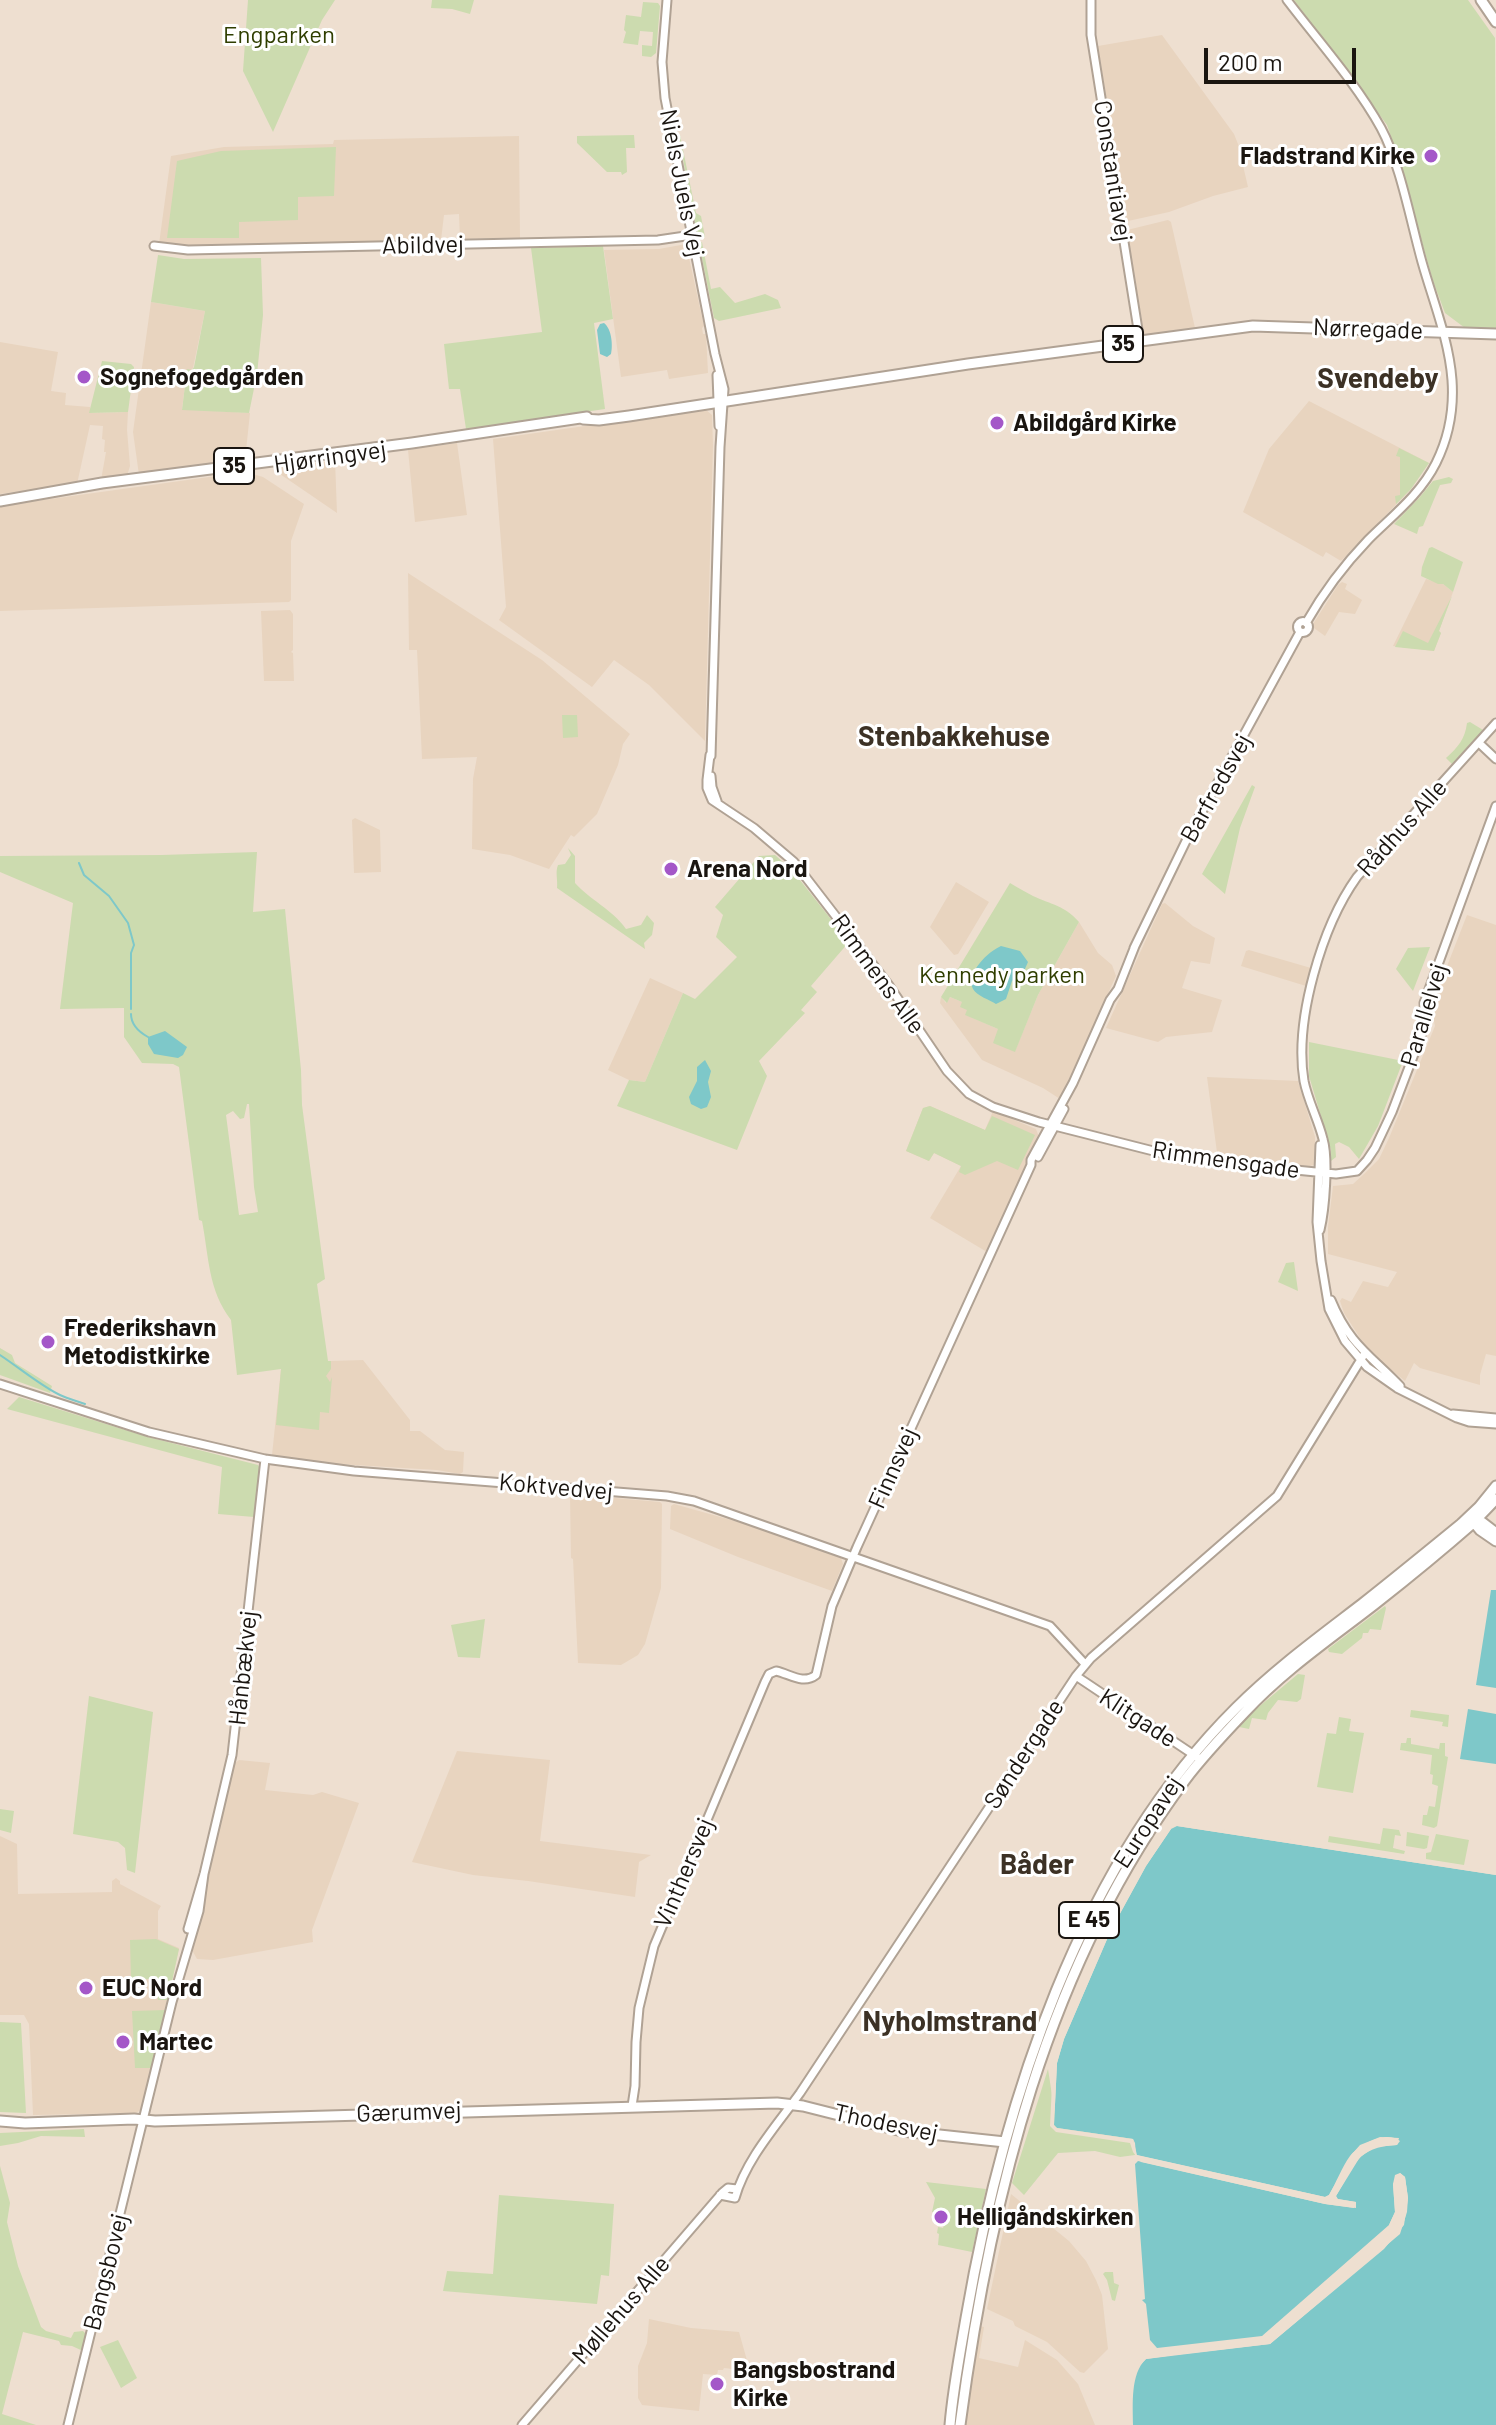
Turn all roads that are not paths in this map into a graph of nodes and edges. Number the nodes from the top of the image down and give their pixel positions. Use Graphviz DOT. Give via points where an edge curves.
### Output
graph roads {
  1 [pos="667,0"];
  2 [pos="1091,0"];
  3 [pos="1287,0"];
  4 [pos="1481,0"];
  5 [pos="1496,22"];
  6 [pos="692,235"];
  7 [pos="154,246"];
  8 [pos="1240,328"];
  9 [pos="1442,332"];
  10 [pos="1496,334"];
  11 [pos="1140,342"];
  12 [pos="721,400"];
  13 [pos="0,501"];
  14 [pos="1496,723"];
  15 [pos="1479,743"];
  16 [pos="1496,759"];
  17 [pos="710,787"];
  18 [pos="1496,806"];
  19 [pos="1053,1126"];
  20 [pos="1357,1171"];
  21 [pos="1323,1173"];
  22 [pos="988,1259"];
  23 [pos="1362,1356"];
  24 [pos="0,1384"];
  25 [pos="1453,1414"];
  26 [pos="1496,1418"];
  27 [pos="1496,1424"];
  28 [pos="265,1459"];
  29 [pos="1496,1486"];
  30 [pos="1496,1499"];
  31 [pos="1474,1519"];
  32 [pos="1496,1533"];
  33 [pos="1496,1541"];
  34 [pos="853,1557"];
  35 [pos="1085,1664"];
  36 [pos="772,1672"];
  37 [pos="1076,1676"];
  38 [pos="1197,1757"];
  39 [pos="793,2104"];
  40 [pos="637,2106"];
  41 [pos="144,2120"];
  42 [pos="0,2124"];
  43 [pos="1007,2149"];
  44 [pos="737,2189"];
  45 [pos="720,2195"];
  46 [pos="68,2425"];
  47 [pos="522,2425"];
  48 [pos="950,2425"];
  49 [pos="960,2425"];
  1 -- 6 [label="street, Niels Juels Vej" via="662,75"];
  2 -- 11 [label="street, Constantiavej" via="1091,35"];
  3 -- 9 [label="street" via="1382,130"];
  4 -- 5 [label="main road"];
  6 -- 7 [label="street, Abildvej" via="300,248"];
  6 -- 12 [label="street, Niels Juels Vej" via="724,389"];
  8 -- 9 [label="main road, Nørregade / 35"];
  8 -- 11 [label="main road, Hjørringvej / 35"];
  9 -- 10 [label="main road, Nørregade / 35"];
  9 -- 19 [label="street, Barfredsvej" via="1452,404 1436,464 1344,568 1306,623 1298,625 1300,632 1187,839"];
  11 -- 12 [label="main road, Hjørringvej / 35"];
  12 -- 13 [label="main road, Hjørringvej / 35" via="486,437 102,483"];
  12 -- 17 [label="street, Niels Juels Vej"];
  14 -- 15 [label="street, Rådhus Alle"];
  15 -- 16 [label="street"];
  15 -- 21 [label="street, Rådhus Alle" via="1357,877 1315,970 1302,1048"];
  17 -- 19 [label="street, Rimmens Alle" via="717,801 802,871 962,1089 993,1107"];
  18 -- 20 [label="street, Parallelvej" via="1424,1003 1425,1025 1392,1112"];
  19 -- 21 [label="street, Rimmensgade" via="1185,1159"];
  19 -- 22 [label="street, Barfredsvej"];
  20 -- 21 [label="street, Rimmensgade"];
  21 -- 23 [label="street, Rådhus Alle" via="1317,1222 1329,1309 1345,1341"];
  22 -- 34 [label="street, Finnsvej"];
  23 -- 25 [label="street, Rådhus Alle" via="1367,1367 1397,1388"];
  23 -- 35 [label="street, Søndergade" via="1277,1496"];
  24 -- 28 [label="street, Koktvedvej" via="149,1432"];
  25 -- 26 [label="street, Rådhus Alle"];
  25 -- 27 [label="street, Rådhus Alle" via="1469,1422"];
  28 -- 34 [label="street, Koktvedvej" via="680,1498"];
  28 -- 41 [label="street, Hånbækvej" via="224,1796"];
  29 -- 31 [label="main road"];
  30 -- 31 [label="main road"];
  31 -- 32 [label="main road"];
  31 -- 33 [label="main road"];
  31 -- 38 [label="main road, Europavej / E 45" via="1293,1656 1237,1706"];
  34 -- 35 [label="street, Koktvedvej" via="1050,1626"];
  34 -- 36 [label="street, Finnsvej" via="832,1606 816,1675 803,1680"];
  35 -- 37 [label="street, Søndergade"];
  36 -- 40 [label="street, Vinthersvej" via="654,1946 637,2024"];
  37 -- 38 [label="street, Klitgade"];
  37 -- 39 [label="street, Søndergade"];
  38 -- 43 [label="main road, Europavej / E 45" via="1147,1819 1083,1933 1040,2034"];
  39 -- 40 [label="main road, Gærumvej"];
  39 -- 43 [label="main road, Thodesvej"];
  39 -- 44 [label="street, Søndergade"];
  40 -- 41 [label="main road, Gærumvej"];
  41 -- 42 [label="main road, Gærumvej"];
  41 -- 46 [label="street, Bangsbovej"];
  43 -- 48 [label="main road, Europavej / E 45" via="972,2284"];
  43 -- 49 [label="main road, Europavej / E 45"];
  44 -- 45 [label="street, Møllehus Alle"];
  44 -- 45 [label="street, Søndergade" via="735,2198"];
  45 -- 47 [label="street, Møllehus Alle"];
}
